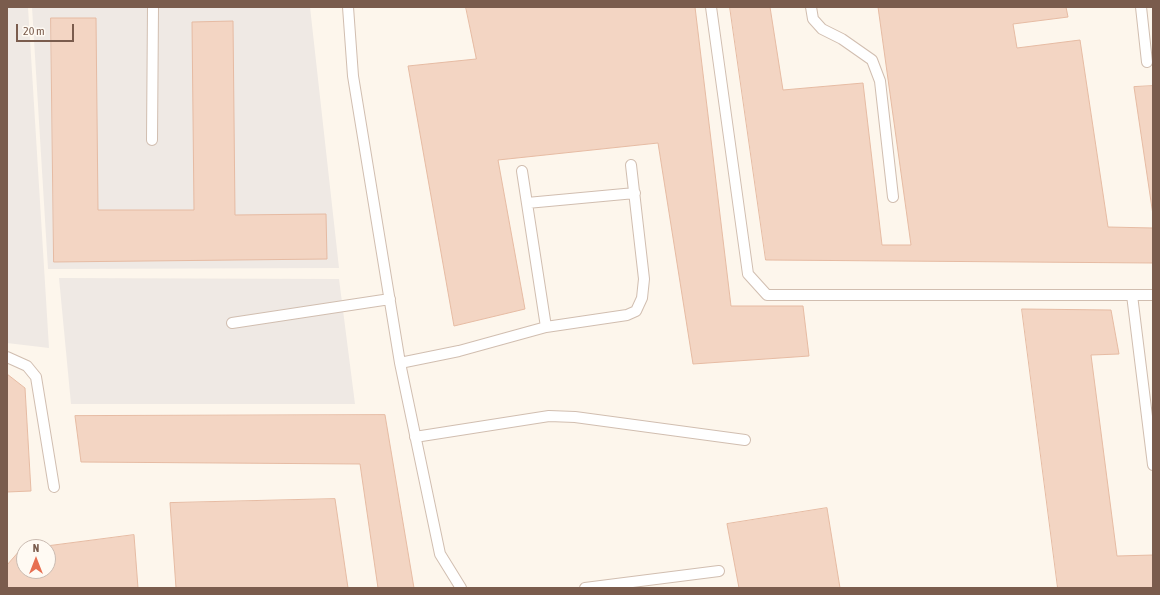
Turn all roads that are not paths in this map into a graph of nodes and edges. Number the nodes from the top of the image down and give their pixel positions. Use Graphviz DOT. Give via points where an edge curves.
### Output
graph roads {
  1 [pos="153,7"];
  2 [pos="348,7"];
  3 [pos="711,7"];
  4 [pos="811,7"];
  5 [pos="1141,7"];
  6 [pos="1147,62"];
  7 [pos="152,140"];
  8 [pos="631,165"];
  9 [pos="522,171"];
  10 [pos="635,193"];
  11 [pos="893,197"];
  12 [pos="527,203"];
  13 [pos="1132,295"];
  14 [pos="1153,295"];
  15 [pos="390,299"];
  16 [pos="232,323"];
  17 [pos="546,327"];
  18 [pos="7,357"];
  19 [pos="400,363"];
  20 [pos="415,437"];
  21 [pos="745,440"];
  22 [pos="1153,465"];
  23 [pos="54,487"];
  24 [pos="719,571"];
  25 [pos="461,588"];
  26 [pos="586,588"];
  1 -- 7 [label="lane"];
  2 -- 15 [label="lane" via="353,76"];
  3 -- 13 [label="lane" via="748,274 767,295"];
  4 -- 11 [label="lane" via="813,19 822,29 842,39 872,60 880,81"];
  5 -- 6 [label="lane"];
  8 -- 10 [label="lane"];
  9 -- 12 [label="lane"];
  10 -- 12 [label="lane"];
  10 -- 17 [label="lane" via="644,279 642,298 636,311 627,316"];
  12 -- 17 [label="lane"];
  13 -- 14 [label="lane"];
  13 -- 22 [label="lane"];
  15 -- 16 [label="lane"];
  15 -- 19 [label="lane"];
  17 -- 19 [label="lane" via="459,351"];
  18 -- 23 [label="lane" via="27,366 36,376"];
  19 -- 20 [label="lane"];
  20 -- 21 [label="lane" via="549,416 575,417"];
  20 -- 25 [label="lane" via="440,554"];
  24 -- 26 [label="lane"];
}
